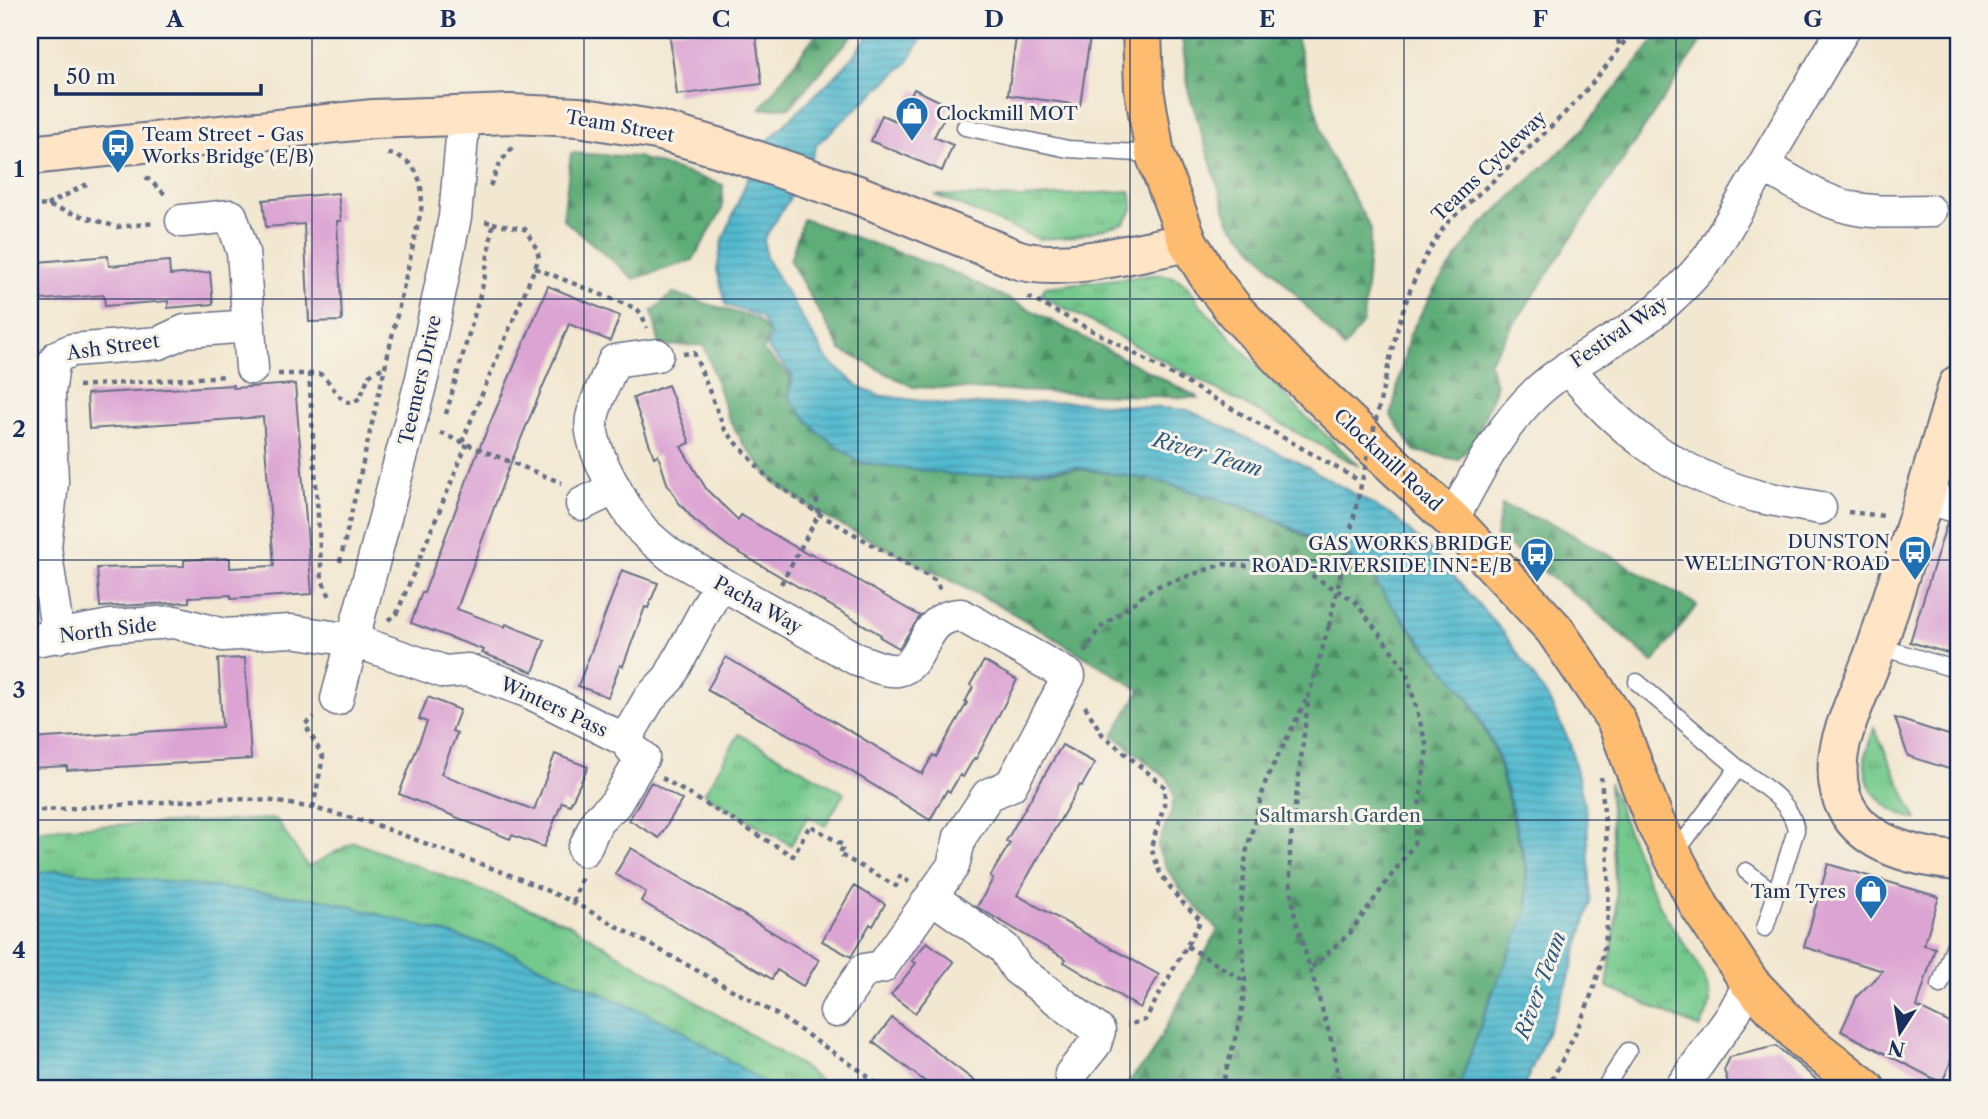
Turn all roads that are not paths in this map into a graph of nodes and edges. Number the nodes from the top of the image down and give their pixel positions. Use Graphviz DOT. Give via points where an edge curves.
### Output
graph roads {
  1 [pos="1142,30"];
  2 [pos="1843,30"];
  3 [pos="464,115"];
  4 [pos="965,127"];
  5 [pos="1155,154"];
  6 [pos="30,155"];
  7 [pos="1764,166"];
  8 [pos="1930,211"];
  9 [pos="182,221"];
  10 [pos="1188,242"];
  11 [pos="249,326"];
  12 [pos="657,355"];
  13 [pos="1568,367"];
  14 [pos="44,371"];
  15 [pos="252,372"];
  16 [pos="1958,384"];
  17 [pos="615,488"];
  18 [pos="582,504"];
  19 [pos="1820,508"];
  20 [pos="1934,508"];
  21 [pos="1452,520"];
  22 [pos="720,583"];
  23 [pos="44,639"];
  24 [pos="352,639"];
  25 [pos="1877,646"];
  26 [pos="1958,670"];
  27 [pos="1637,682"];
  28 [pos="337,699"];
  29 [pos="632,752"];
  30 [pos="1738,768"];
  31 [pos="584,850"];
  32 [pos="1673,857"];
  33 [pos="1958,861"];
  34 [pos="1745,871"];
  35 [pos="1776,894"];
  36 [pos="933,898"];
  37 [pos="1765,928"];
  38 [pos="1958,936"];
  39 [pos="1750,983"];
  40 [pos="1940,985"];
  41 [pos="836,1011"];
  42 [pos="1628,1051"];
  43 [pos="1070,1074"];
  44 [pos="1604,1089"];
  45 [pos="1680,1089"];
  46 [pos="1866,1089"];
  1 -- 5 [label="main road, Clockmill Road" via="1144,89"];
  2 -- 7 [label="street, Festival Way"];
  3 -- 6 [label="street, Team Street" via="373,119"];
  3 -- 10 [label="street, Team Street" via="533,114 615,122 720,148 858,195 1036,265"];
  3 -- 24 [label="street, Teemers Drive" via="455,216 428,352"];
  4 -- 5 [label="lane" via="1068,149"];
  5 -- 10 [label="main road, Clockmill Road"];
  7 -- 8 [label="street" via="1848,208"];
  7 -- 13 [label="street, Festival Way" via="1710,256 1688,283 1641,322"];
  9 -- 11 [label="street" via="232,216 243,251"];
  10 -- 21 [label="main road, Clockmill Road" via="1235,311"];
  11 -- 14 [label="street, Ash Street" via="185,331 159,343 72,350 58,356"];
  11 -- 15 [label="street"];
  12 -- 17 [label="street, Pacha Way" via="614,361 592,418 592,434"];
  13 -- 19 [label="street" via="1617,422 1678,465 1756,496"];
  13 -- 21 [label="street, Festival Way" via="1537,392 1508,425"];
  14 -- 23 [label="street" via="52,483 45,547"];
  16 -- 20 [label="street"];
  17 -- 18 [label="street"];
  17 -- 22 [label="street, Pacha Way" via="656,544"];
  20 -- 25 [label="street"];
  21 -- 32 [label="main road, Clockmill Road" via="1554,629 1616,720"];
  22 -- 29 [label="street" via="669,678 649,699"];
  22 -- 36 [label="street, Pacha Way" via="860,661 883,668 898,670 909,664 935,624 948,615 961,615 1069,676 1011,785 988,795 960,837 953,866"];
  23 -- 24 [label="street, North Side" via="110,626 175,622 223,635 291,631"];
  24 -- 28 [label="street, Teemers Drive"];
  24 -- 29 [label="street, Winters Pass" via="445,672 468,670 527,691"];
  25 -- 26 [label="lane"];
  25 -- 33 [label="street" via="1842,741 1838,762 1841,795 1852,816 1886,844"];
  27 -- 30 [label="lane"];
  29 -- 31 [label="street" via="615,804 597,821"];
  30 -- 32 [label="lane"];
  30 -- 35 [label="lane" via="1787,806 1794,817 1796,830"];
  32 -- 39 [label="main road, Clockmill Road"];
  34 -- 35 [label="lane"];
  35 -- 37 [label="lane"];
  36 -- 41 [label="street" via="882,967 864,970"];
  36 -- 43 [label="street" via="1004,948 1017,969 1098,1031 1095,1044"];
  38 -- 40 [label="lane"];
  39 -- 45 [label="street"];
  39 -- 46 [label="main road, Clockmill Road" via="1803,1039"];
  42 -- 44 [label="lane"];
}
